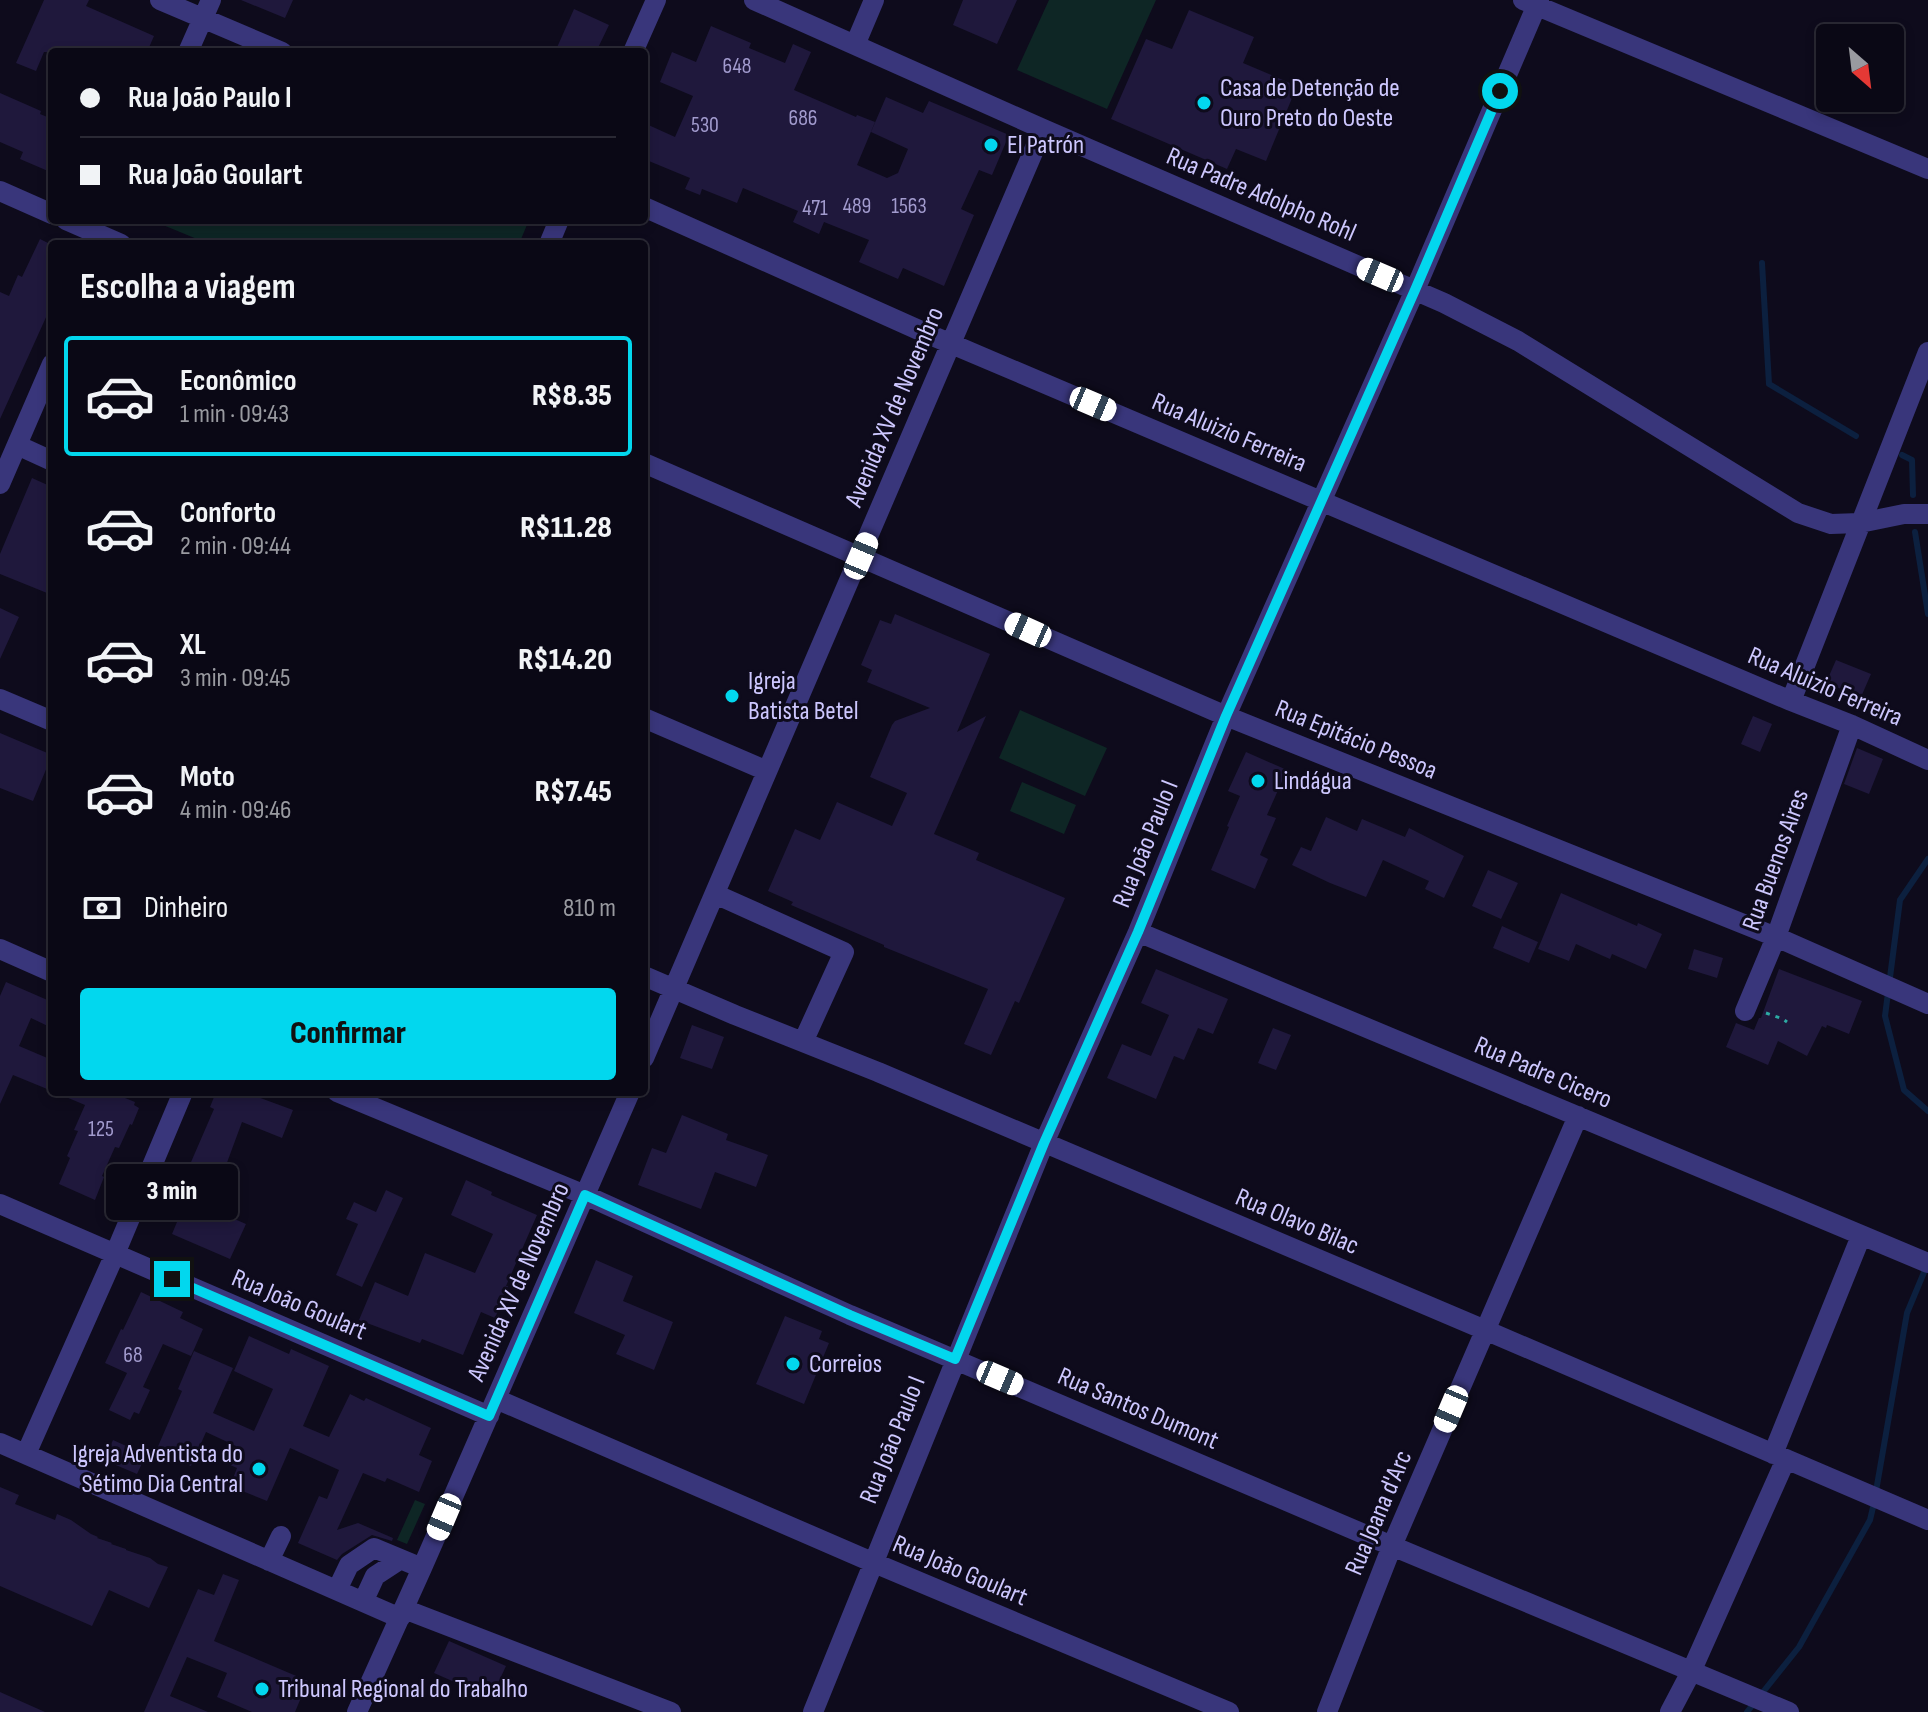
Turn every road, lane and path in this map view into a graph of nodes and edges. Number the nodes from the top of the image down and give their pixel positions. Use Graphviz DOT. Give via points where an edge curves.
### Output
graph roads {
  1 [pos="160,0"];
  2 [pos="656,0"];
  3 [pos="754,0"];
  4 [pos="874,0"];
  5 [pos="1533,2"];
  6 [pos="206,9"];
  7 [pos="855,45"];
  8 [pos="190,48"];
  9 [pos="275,48"];
  10 [pos="635,48"];
  11 [pos="1043,129"];
  12 [pos="1928,169"];
  13 [pos="0,191"];
  14 [pos="648,209"];
  15 [pos="48,212"];
  16 [pos="78,224"];
  17 [pos="112,236"];
  18 [pos="1415,290"];
  19 [pos="950,343"];
  20 [pos="1928,352"];
  21 [pos="48,373"];
  22 [pos="17,445"];
  23 [pos="48,459"];
  24 [pos="648,465"];
  25 [pos="0,484"];
  26 [pos="1322,500"];
  27 [pos="1928,514"];
  28 [pos="1860,523"];
  29 [pos="861,556"];
  30 [pos="0,699"];
  31 [pos="1791,701"];
  32 [pos="1226,716"];
  33 [pos="48,719"];
  34 [pos="648,720"];
  35 [pos="1852,725"];
  36 [pos="1928,760"];
  37 [pos="767,771"];
  38 [pos="715,894"];
  39 [pos="1138,932"];
  40 [pos="1776,937"];
  41 [pos="1,953"];
  42 [pos="48,971"];
  43 [pos="648,978"];
  44 [pos="674,989"];
  45 [pos="1928,1004"];
  46 [pos="1745,1011"];
  47 [pos="803,1042"];
  48 [pos="648,1049"];
  49 [pos="181,1096"];
  50 [pos="347,1096"];
  51 [pos="628,1096"];
  52 [pos="1578,1116"];
  53 [pos="1044,1143"];
  54 [pos="585,1195"];
  55 [pos="0,1204"];
  56 [pos="1861,1236"];
  57 [pos="115,1254"];
  58 [pos="1922,1260"];
  59 [pos="1485,1330"];
  60 [pos="955,1359"];
  61 [pos="493,1407"];
  62 [pos="0,1443"];
  63 [pos="26,1454"];
  64 [pos="1780,1456"];
  65 [pos="1928,1520"];
  66 [pos="281,1536"];
  67 [pos="1392,1546"];
  68 [pos="394,1556"];
  69 [pos="269,1561"];
  70 [pos="872,1562"];
  71 [pos="422,1568"];
  72 [pos="350,1596"];
  73 [pos="402,1613"];
  74 [pos="1691,1672"];
  75 [pos="1780,1708"];
  76 [pos="357,1712"];
  77 [pos="671,1712"];
  78 [pos="813,1712"];
  79 [pos="1229,1712"];
  80 [pos="1327,1712"];
  81 [pos="1670,1712"];
  1 -- 6 [label="street"];
  2 -- 10 [label="street"];
  3 -- 7 [label="street, Rua Padre Adolpho Rohl"];
  4 -- 7 [label="street"];
  5 -- 12 [label="street"];
  5 -- 18 [label="street, Rua João Paulo I"];
  6 -- 8 [label="street"];
  6 -- 9 [label="street"];
  7 -- 11 [label="street, Rua Padre Adolpho Rohl"];
  11 -- 18 [label="street, Rua Padre Adolpho Rohl"];
  11 -- 19 [label="street, Avenida XV de Novembro"];
  13 -- 15 [label="street"];
  14 -- 19 [label="street, Rua Aluizio Ferreira"];
  16 -- 17 [label="street"];
  18 -- 26 [label="street, Rua João Paulo I"];
  18 -- 28 [label="street, Rua Padre Adolpho Rohl" via="1518,341 1798,513 1831,524"];
  19 -- 26 [label="street, Rua Aluizio Ferreira"];
  19 -- 29 [label="street, Avenida XV de Novembro"];
  20 -- 28 [label="street"];
  21 -- 22 [label="street"];
  22 -- 23 [label="street"];
  22 -- 25 [label="street"];
  24 -- 29 [label="street, Rua Epitácio Pessoa"];
  26 -- 31 [label="street, Rua Aluizio Ferreira"];
  26 -- 32 [label="street, Rua João Paulo I"];
  27 -- 28 [label="street, Rua Padre Adolpho Rohl"];
  28 -- 31 [label="street"];
  29 -- 32 [label="street, Rua Epitácio Pessoa"];
  29 -- 37 [label="street, Avenida XV de Novembro"];
  30 -- 33 [label="street"];
  31 -- 35 [label="street, Rua Aluizio Ferreira"];
  32 -- 39 [label="street, Rua João Paulo I"];
  32 -- 40 [label="street, Rua Epitácio Pessoa"];
  34 -- 37 [label="street"];
  35 -- 36 [label="street, Rua Aluizio Ferreira"];
  35 -- 40 [label="street, Rua Buenos Aires"];
  37 -- 38 [label="street, Avenida XV de Novembro"];
  38 -- 44 [label="street, Avenida XV de Novembro"];
  38 -- 47 [label="street" via="844,952"];
  39 -- 52 [label="street, Rua Padre Cicero"];
  39 -- 53 [label="street, Rua João Paulo I"];
  40 -- 45 [label="street, Rua Epitácio Pessoa"];
  40 -- 46 [label="street, Rua Buenos Aires"];
  41 -- 42 [label="street"];
  43 -- 44 [label="street, Rua Olavo Bilac"];
  44 -- 47 [label="street, Rua Olavo Bilac"];
  44 -- 48 [label="street, Avenida XV de Novembro"];
  47 -- 53 [label="street, Rua Olavo Bilac"];
  49 -- 57 [label="street"];
  50 -- 54 [label="street, Rua Santos Dumont"];
  51 -- 54 [label="street, Avenida XV de Novembro"];
  52 -- 56 [label="street, Rua Padre Cicero"];
  52 -- 59 [label="street, Rua Joana d'Arc"];
  53 -- 59 [label="street, Rua Olavo Bilac"];
  53 -- 60 [label="street, Rua João Paulo I"];
  54 -- 60 [label="street, Rua Santos Dumont"];
  54 -- 61 [label="street, Avenida XV de Novembro"];
  55 -- 57 [label="street, Rua João Goulart"];
  56 -- 58 [label="street, Rua Padre Cicero"];
  56 -- 64 [label="street"];
  57 -- 61 [label="street, Rua João Goulart"];
  57 -- 63 [label="street"];
  59 -- 64 [label="street, Rua Olavo Bilac"];
  59 -- 67 [label="street, Rua Joana d'Arc"];
  60 -- 67 [label="street, Rua Santos Dumont"];
  60 -- 70 [label="street, Rua João Paulo I"];
  61 -- 70 [label="street, Rua João Goulart"];
  61 -- 71 [label="street, Avenida XV de Novembro"];
  62 -- 63 [label="street"];
  63 -- 69 [label="street"];
  64 -- 65 [label="street, Rua Olavo Bilac"];
  64 -- 74 [label="street"];
  66 -- 69 [label="street"];
  67 -- 74 [label="street, Rua Santos Dumont"];
  67 -- 80 [label="street, Rua Joana d'Arc"];
  68 -- 71 [label="street"];
  68 -- 72 [label="street"];
  68 -- 72 [label="street" via="374,1548 349,1565"];
  69 -- 72 [label="street"];
  70 -- 78 [label="street, Rua João Paulo I"];
  70 -- 79 [label="street, Rua João Goulart"];
  71 -- 73 [label="street, Avenida XV de Novembro"];
  72 -- 73 [label="street"];
  73 -- 76 [label="street, Avenida XV de Novembro"];
  73 -- 77 [label="street"];
  74 -- 75 [label="street, Rua Santos Dumont"];
  74 -- 81 [label="street"];
}
